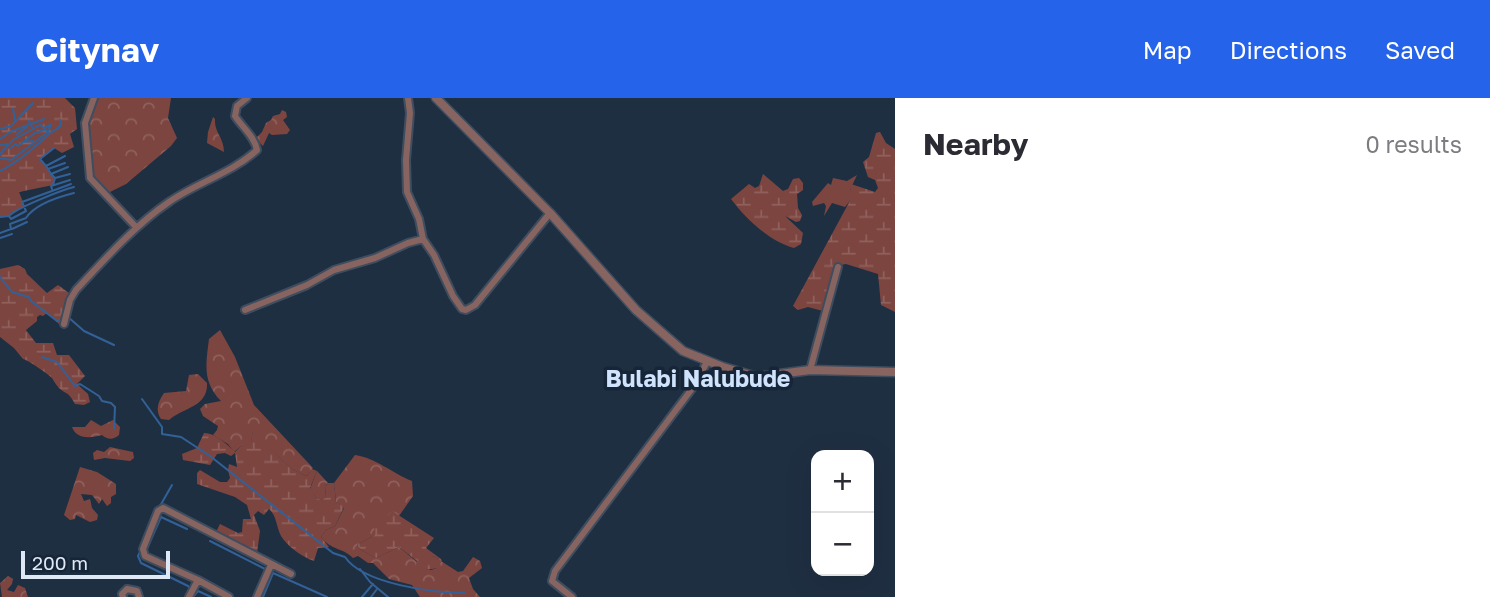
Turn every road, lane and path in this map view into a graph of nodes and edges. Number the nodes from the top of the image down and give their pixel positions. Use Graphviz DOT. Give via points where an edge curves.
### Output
graph roads {
  1 [pos="94,98"];
  2 [pos="247,98"];
  3 [pos="408,98"];
  4 [pos="436,98"];
  5 [pos="550,213"];
  6 [pos="136,227"];
  7 [pos="423,239"];
  8 [pos="838,267"];
  9 [pos="245,310"];
  10 [pos="64,324"];
  11 [pos="707,362"];
  12 [pos="810,370"];
  13 [pos="895,372"];
  14 [pos="271,565"];
  15 [pos="291,574"];
  16 [pos="198,580"];
  17 [pos="123,597"];
  18 [pos="139,597"];
  19 [pos="190,597"];
  20 [pos="229,597"];
  21 [pos="257,597"];
  22 [pos="572,597"];
  1 -- 6 [label="street" via="85,123 90,178"];
  2 -- 6 [label="street" via="234,116 257,150 172,199"];
  3 -- 7 [label="street" via="407,192"];
  4 -- 5 [label="street"];
  5 -- 7 [label="street" via="475,305 466,310 453,296"];
  5 -- 11 [label="street" via="657,331"];
  6 -- 10 [label="street" via="76,290"];
  7 -- 9 [label="street" via="334,270"];
  8 -- 12 [label="street"];
  11 -- 12 [label="street" via="757,376"];
  11 -- 22 [label="street" via="694,386 555,571 552,581"];
  12 -- 13 [label="street"];
  14 -- 15 [label="street"];
  14 -- 16 [label="street" via="163,508 143,549 145,556"];
  14 -- 21 [label="street"];
  16 -- 19 [label="street"];
  16 -- 20 [label="street"];
  17 -- 18 [label="street" via="127,589 136,590"];
}
